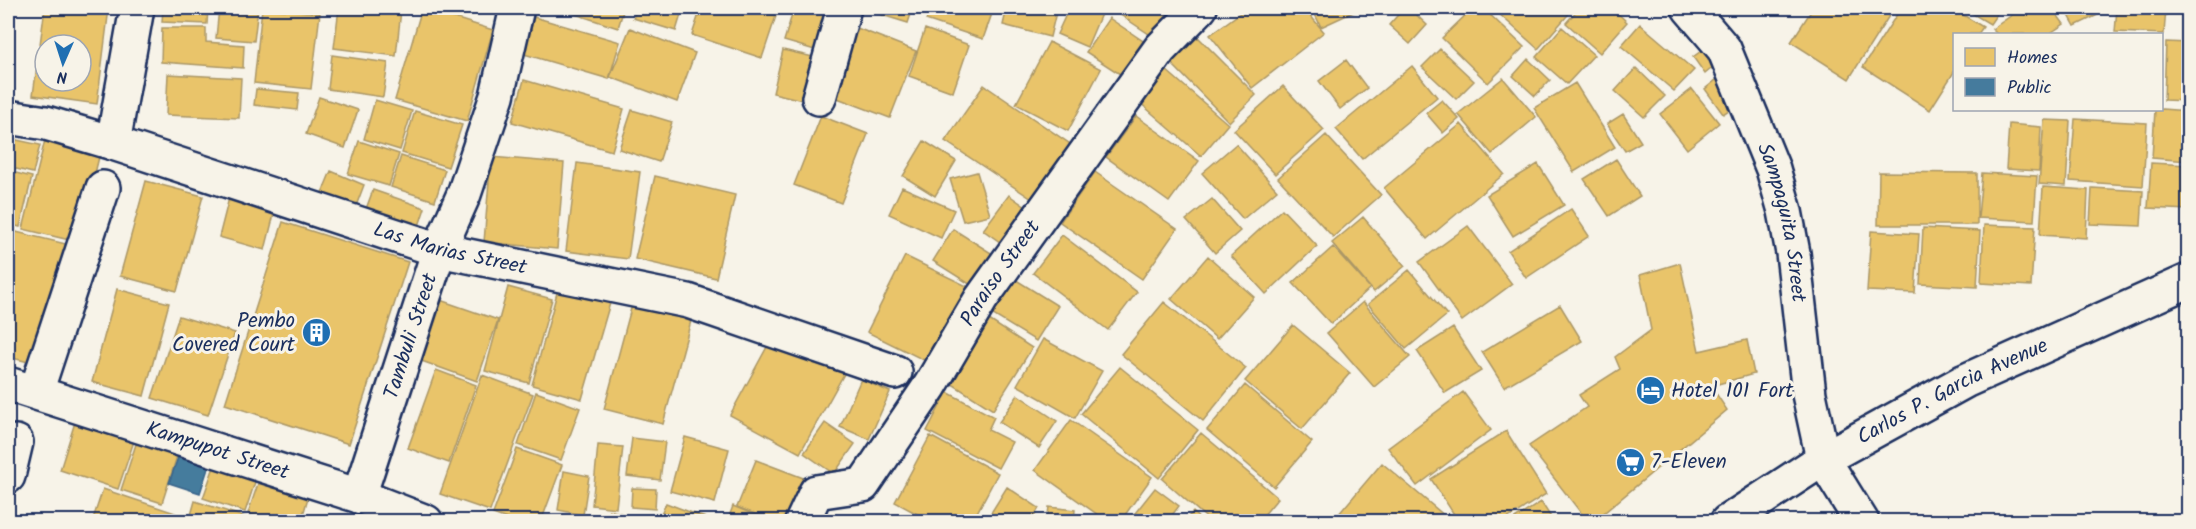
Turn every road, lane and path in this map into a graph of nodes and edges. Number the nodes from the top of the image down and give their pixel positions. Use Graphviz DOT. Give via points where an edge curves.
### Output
graph roads {
  1 [pos="137,8"];
  2 [pos="517,8"];
  3 [pos="844,8"];
  4 [pos="1200,8"];
  5 [pos="1689,8"];
  6 [pos="819,98"];
  7 [pos="8,117"];
  8 [pos="113,144"];
  9 [pos="103,188"];
  10 [pos="439,250"];
  11 [pos="2188,281"];
  12 [pos="894,372"];
  13 [pos="22,388"];
  14 [pos="16,442"];
  15 [pos="1823,459"];
  16 [pos="8,476"];
  17 [pos="359,496"];
  18 [pos="1855,511"];
  19 [pos="1738,519"];
  20 [pos="426,522"];
  21 [pos="802,522"];
  1 -- 8 [label="street"];
  2 -- 10 [label="street, Tambuli Street" via="497,96 464,194"];
  3 -- 6 [label="street"];
  4 -- 21 [label="street, Paraiso Street" via="1160,49 981,298 930,386 862,485 816,492"];
  5 -- 15 [label="street, Sampaguita Street" via="1724,49 1773,169 1793,254 1809,394"];
  7 -- 8 [label="street, Las Marias Street" via="46,123"];
  8 -- 10 [label="street, Las Marias Street"];
  9 -- 13 [label="street"];
  10 -- 12 [label="street, Las Marias Street" via="688,301"];
  10 -- 17 [label="street, Tambuli Street"];
  11 -- 15 [label="street, Carlos P. Garcia Avenue" via="1965,381"];
  13 -- 17 [label="street, Kampupot Street"];
  14 -- 16 [label="street"];
  15 -- 18 [label="street, Sampaguita Street"];
  15 -- 19 [label="street, Carlos P. Garcia Avenue"];
  17 -- 20 [label="street, Kampupot Street"];
}
